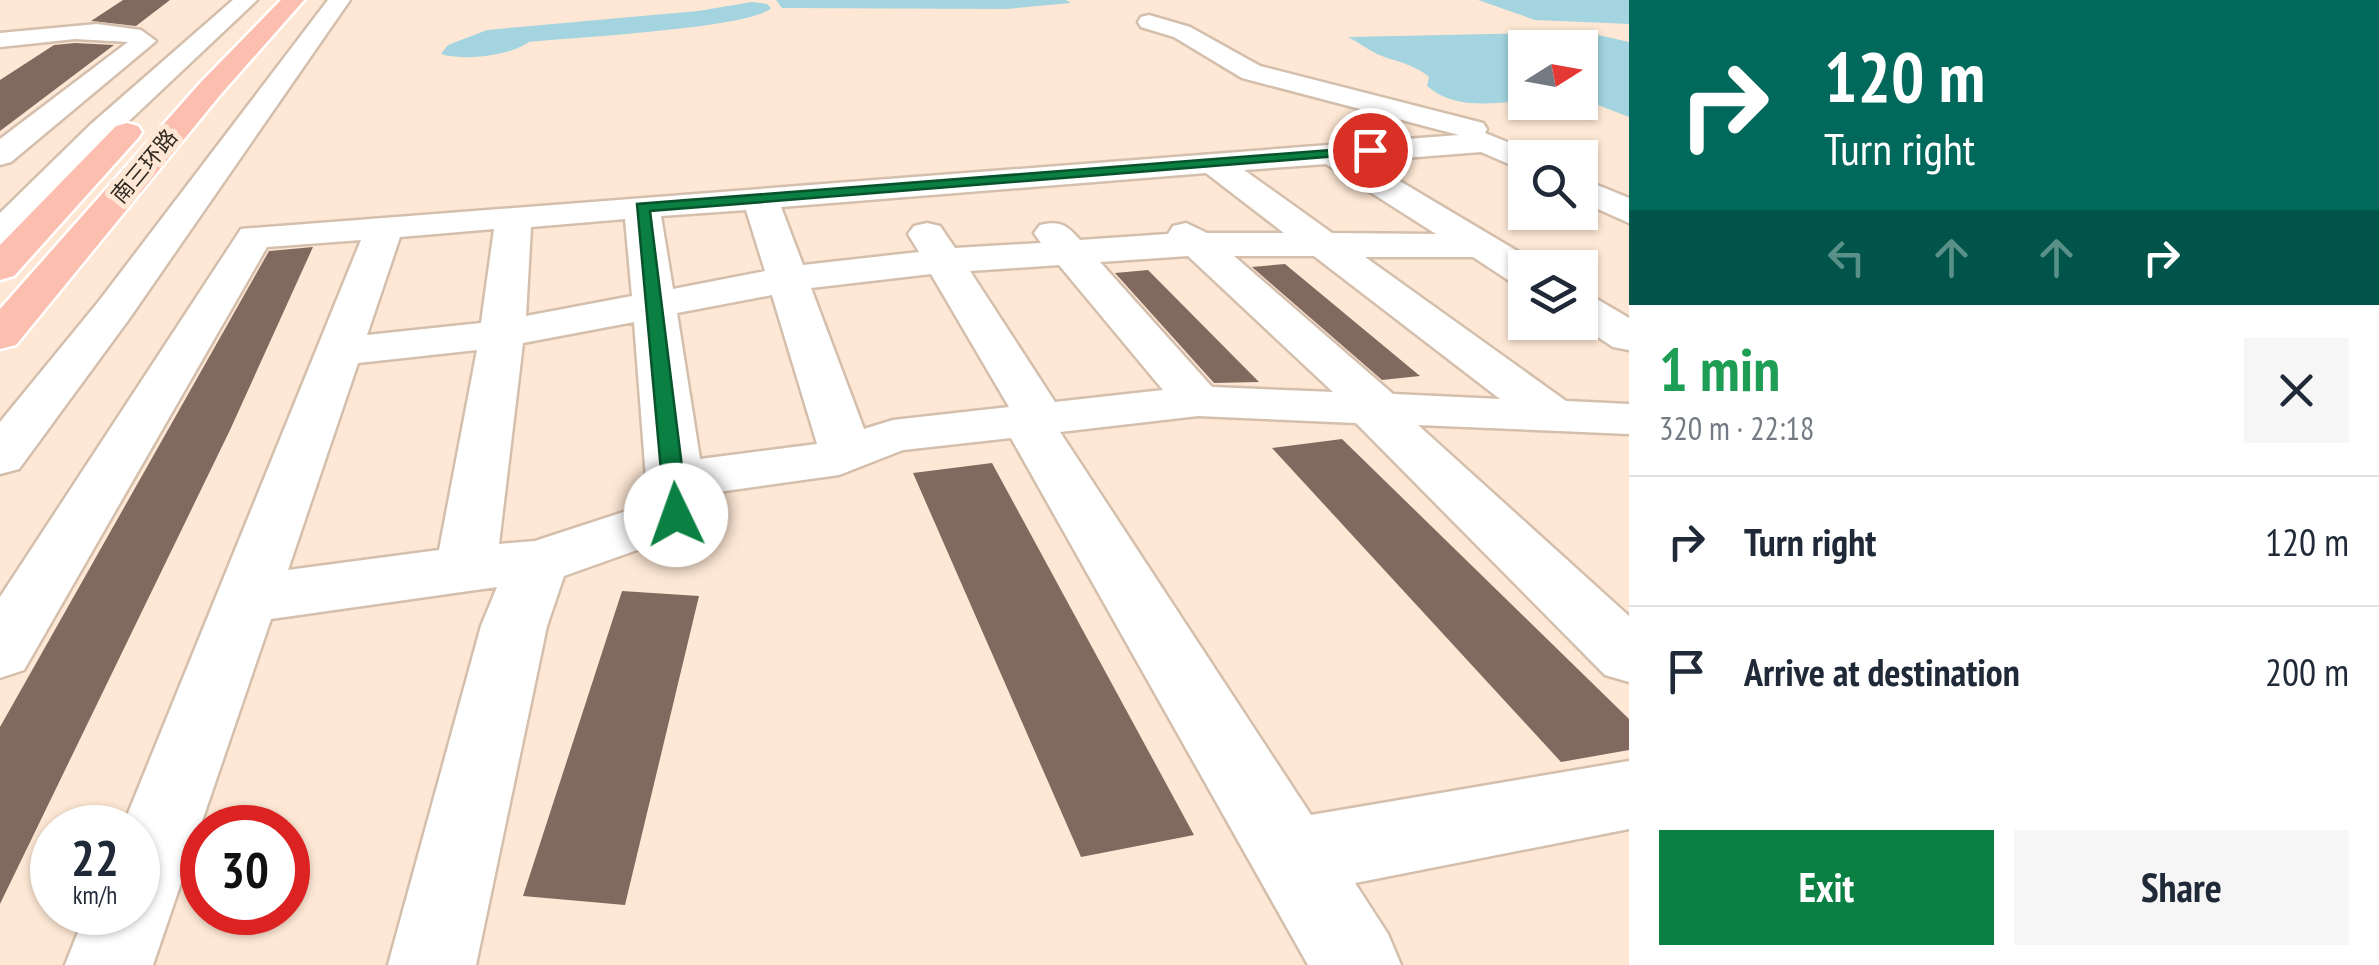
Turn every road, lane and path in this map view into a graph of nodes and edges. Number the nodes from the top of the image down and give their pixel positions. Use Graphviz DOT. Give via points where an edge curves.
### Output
graph roads {
  1 [pos="267,0"];
  2 [pos="293,0"];
  3 [pos="338,0"];
  4 [pos="241,4"];
  5 [pos="193,12"];
  6 [pos="155,15"];
  7 [pos="1149,22"];
  8 [pos="0,29"];
  9 [pos="13,38"];
  10 [pos="0,54"];
  11 [pos="60,107"];
  12 [pos="15,110"];
  13 [pos="1508,140"];
  14 [pos="1508,153"];
  15 [pos="0,154"];
  16 [pos="1332,154"];
  17 [pos="1213,163"];
  18 [pos="1115,170"];
  19 [pos="1598,177"];
  20 [pos="1006,179"];
  21 [pos="898,188"];
  22 [pos="1629,190"];
  23 [pos="1598,197"];
  24 [pos="760,198"];
  25 [pos="642,207"];
  26 [pos="1629,212"];
  27 [pos="514,216"];
  28 [pos="386,226"];
  29 [pos="1,241"];
  30 [pos="1320,242"];
  31 [pos="1198,244"];
  32 [pos="1481,246"];
  33 [pos="1069,251"];
  34 [pos="942,261"];
  35 [pos="1508,262"];
  36 [pos="788,280"];
  37 [pos="654,303"];
  38 [pos="1598,317"];
  39 [pos="502,334"];
  40 [pos="0,336"];
  41 [pos="1629,337"];
  42 [pos="341,352"];
  43 [pos="1198,401"];
  44 [pos="1372,405"];
  45 [pos="1550,414"];
  46 [pos="1629,419"];
  47 [pos="1034,420"];
  48 [pos="846,455"];
  49 [pos="0,458"];
  50 [pos="676,480"];
  51 [pos="538,562"];
  52 [pos="466,568"];
  53 [pos="248,599"];
  54 [pos="0,652"];
  55 [pos="1629,656"];
  56 [pos="1629,795"];
  57 [pos="160,832"];
  58 [pos="1292,857"];
  59 [pos="120,935"];
  60 [pos="109,965"];
  61 [pos="432,965"];
  62 [pos="1357,965"];
  1 -- 29 [label="main road, 南三环路"];
  2 -- 40 [label="main road, 南三环路"];
  3 -- 49 [label="street"];
  4 -- 5 [label="street"];
  4 -- 29 [label="street" via="101,131"];
  6 -- 8 [label="street"];
  7 -- 13 [label="street" via="1182,32 1251,72"];
  9 -- 10 [label="street"];
  9 -- 11 [label="street" via="103,31 136,34 144,42"];
  11 -- 12 [label="street"];
  11 -- 15 [label="street"];
  14 -- 16 [label="street" via="1486,142"];
  16 -- 17 [label="street"];
  16 -- 32 [label="street"];
  17 -- 18 [label="street"];
  17 -- 30 [label="street"];
  18 -- 20 [label="street"];
  18 -- 31 [label="street"];
  19 -- 22 [label="street"];
  20 -- 21 [label="street"];
  20 -- 33 [label="street"];
  21 -- 24 [label="street"];
  21 -- 34 [label="street"];
  23 -- 26 [label="street"];
  24 -- 25 [label="street"];
  24 -- 36 [label="street"];
  25 -- 27 [label="street"];
  25 -- 37 [label="street"];
  27 -- 28 [label="street"];
  27 -- 39 [label="street"];
  28 -- 42 [label="street"];
  28 -- 54 [label="street" via="254,237"];
  30 -- 31 [label="street"];
  30 -- 32 [label="street"];
  30 -- 45 [label="street"];
  31 -- 33 [label="street"];
  31 -- 44 [label="street"];
  32 -- 35 [label="street"];
  33 -- 34 [label="street"];
  33 -- 43 [label="street"];
  34 -- 36 [label="street"];
  34 -- 47 [label="street"];
  36 -- 37 [label="street"];
  36 -- 48 [label="street"];
  37 -- 39 [label="street"];
  37 -- 50 [label="street"];
  38 -- 41 [label="street"];
  39 -- 42 [label="street"];
  39 -- 52 [label="street"];
  42 -- 53 [label="street"];
  43 -- 44 [label="street"];
  43 -- 47 [label="street"];
  44 -- 45 [label="street"];
  44 -- 55 [label="street"];
  45 -- 46 [label="street"];
  47 -- 48 [label="street" via="893,436"];
  47 -- 58 [label="street"];
  48 -- 50 [label="street"];
  50 -- 51 [label="street" via="676,515"];
  51 -- 52 [label="street"];
  51 -- 61 [label="street" via="514,626"];
  52 -- 53 [label="street"];
  53 -- 57 [label="street"];
  56 -- 58 [label="street"];
  58 -- 62 [label="street"];
  59 -- 60 [label="street"];
}
